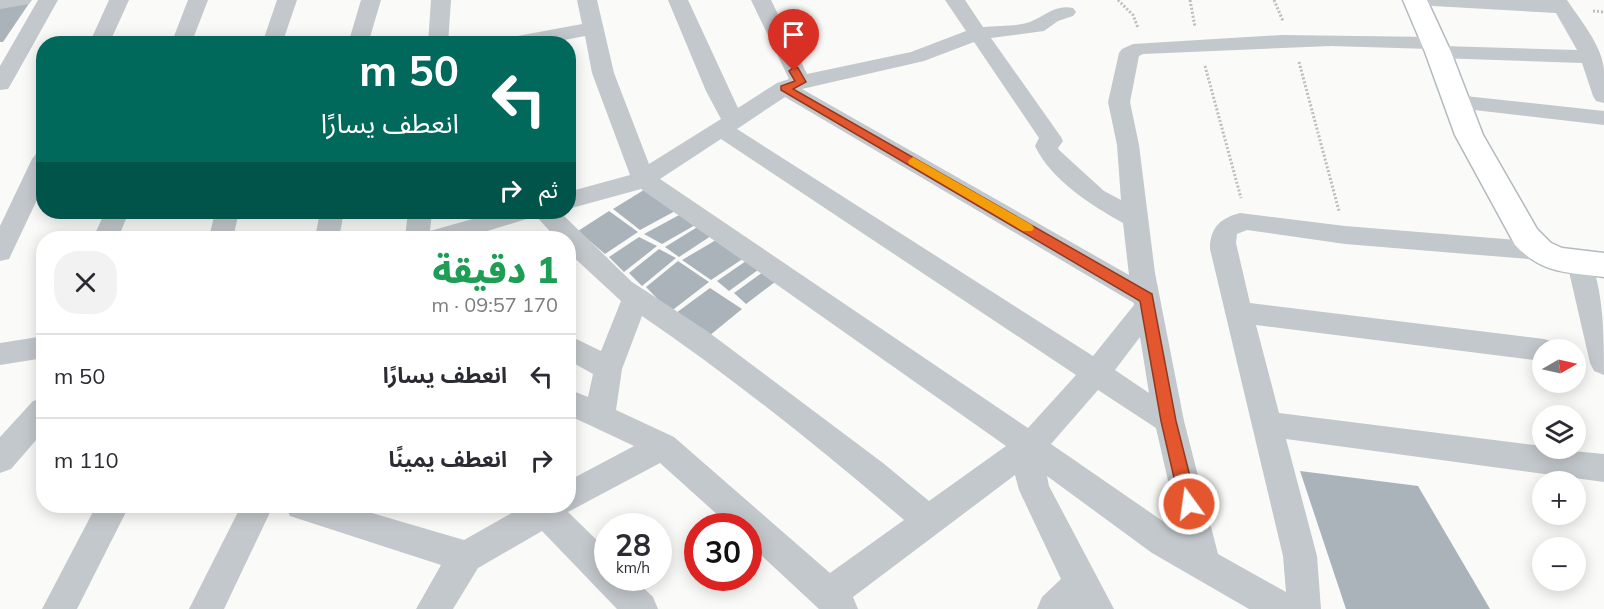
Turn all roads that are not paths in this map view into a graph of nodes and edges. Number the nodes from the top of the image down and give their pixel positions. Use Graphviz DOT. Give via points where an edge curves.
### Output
graph roads {
  1 [pos="22,0"];
  2 [pos="48,0"];
  3 [pos="120,0"];
  4 [pos="198,0"];
  5 [pos="287,0"];
  6 [pos="371,0"];
  7 [pos="441,0"];
  8 [pos="587,0"];
  9 [pos="678,0"];
  10 [pos="761,0"];
  11 [pos="955,0"];
  12 [pos="1415,0"];
  13 [pos="1433,0"];
  14 [pos="0,3"];
  15 [pos="1559,4"];
  16 [pos="1066,12"];
  17 [pos="594,28"];
  18 [pos="979,33"];
  19 [pos="103,36"];
  20 [pos="184,36"];
  21 [pos="275,36"];
  22 [pos="360,36"];
  23 [pos="439,36"];
  24 [pos="550,36"];
  25 [pos="1435,47"];
  26 [pos="1590,57"];
  27 [pos="0,84"];
  28 [pos="793,85"];
  29 [pos="1604,96"];
  30 [pos="1456,102"];
  31 [pos="1604,118"];
  32 [pos="727,125"];
  33 [pos="36,176"];
  34 [pos="643,179"];
  35 [pos="576,199"];
  36 [pos="502,219"];
  37 [pos="553,219"];
  38 [pos="1136,219"];
  39 [pos="460,231"];
  40 [pos="564,231"];
  41 [pos="576,244"];
  42 [pos="1540,251"];
  43 [pos="0,252"];
  44 [pos="1592,264"];
  45 [pos="635,298"];
  46 [pos="1147,302"];
  47 [pos="1238,312"];
  48 [pos="36,348"];
  49 [pos="1532,349"];
  50 [pos="576,351"];
  51 [pos="0,354"];
  52 [pos="1596,357"];
  53 [pos="608,369"];
  54 [pos="1096,373"];
  55 [pos="576,404"];
  56 [pos="600,415"];
  57 [pos="36,419"];
  58 [pos="1168,421"];
  59 [pos="1268,424"];
  60 [pos="663,446"];
  61 [pos="1030,446"];
  62 [pos="0,459"];
  63 [pos="1604,468"];
  64 [pos="576,492"];
  65 [pos="109,513"];
  66 [pos="254,513"];
  67 [pos="324,513"];
  68 [pos="539,513"];
  69 [pos="558,513"];
  70 [pos="928,520"];
  71 [pos="466,557"];
  72 [pos="594,557"];
  73 [pos="1204,566"];
  74 [pos="624,591"];
  75 [pos="1089,596"];
  76 [pos="446,602"];
  77 [pos="835,602"];
  78 [pos="59,609"];
  79 [pos="206,609"];
  80 [pos="641,609"];
  81 [pos="1054,609"];
  82 [pos="1282,609"];
  83 [pos="1304,609"];
  1 -- 14 [label="street"];
  2 -- 27 [label="street"];
  3 -- 19 [label="street"];
  4 -- 20 [label="street"];
  5 -- 21 [label="street"];
  6 -- 22 [label="street"];
  7 -- 23 [label="street"];
  8 -- 17 [label="street"];
  9 -- 32 [label="street" via="717,91"];
  10 -- 28 [label="street" via="788,59"];
  11 -- 18 [label="street"];
  12 -- 25 [label="street"];
  13 -- 15 [label="street"];
  15 -- 26 [label="street"];
  16 -- 18 [label="street" via="1037,27"];
  17 -- 24 [label="street"];
  17 -- 34 [label="street" via="603,73"];
  18 -- 28 [label="street" via="917,57"];
  18 -- 38 [label="street" via="1050,137 1052,141 1046,146 1050,154 1095,197"];
  25 -- 26 [label="street"];
  25 -- 30 [label="street"];
  25 -- 38 [label="street" via="1291,41 1132,50 1119,102"];
  26 -- 29 [label="street"];
  28 -- 32 [label="street"];
  28 -- 46 [label="street"];
  30 -- 31 [label="street"];
  30 -- 42 [label="street" via="1469,135 1526,237"];
  32 -- 34 [label="street"];
  32 -- 54 [label="street"];
  33 -- 43 [label="street"];
  34 -- 35 [label="street"];
  34 -- 61 [label="street"];
  36 -- 39 [label="street"];
  37 -- 40 [label="street"];
  38 -- 46 [label="street"];
  41 -- 45 [label="street"];
  42 -- 44 [label="street" via="1556,259"];
  42 -- 47 [label="street" via="1345,235 1247,221 1230,225 1222,237"];
  44 -- 52 [label="street"];
  45 -- 53 [label="street"];
  45 -- 70 [label="street" via="697,339"];
  46 -- 54 [label="street"];
  46 -- 58 [label="street"];
  47 -- 49 [label="street"];
  47 -- 59 [label="street"];
  48 -- 51 [label="street"];
  50 -- 53 [label="street"];
  53 -- 56 [label="street"];
  54 -- 58 [label="street"];
  54 -- 61 [label="street"];
  55 -- 56 [label="street"];
  56 -- 60 [label="street"];
  57 -- 62 [label="street"];
  58 -- 73 [label="street"];
  59 -- 63 [label="street"];
  59 -- 83 [label="street" via="1300,556"];
  60 -- 64 [label="street"];
  60 -- 77 [label="street"];
  61 -- 70 [label="street"];
  61 -- 73 [label="street"];
  61 -- 75 [label="street" via="1035,490"];
  65 -- 78 [label="street"];
  66 -- 79 [label="street"];
  67 -- 71 [label="street"];
  68 -- 71 [label="street"];
  69 -- 72 [label="street"];
  70 -- 77 [label="street"];
  71 -- 76 [label="street"];
  73 -- 82 [label="street"];
  74 -- 80 [label="street"];
  75 -- 81 [label="street"];
}
